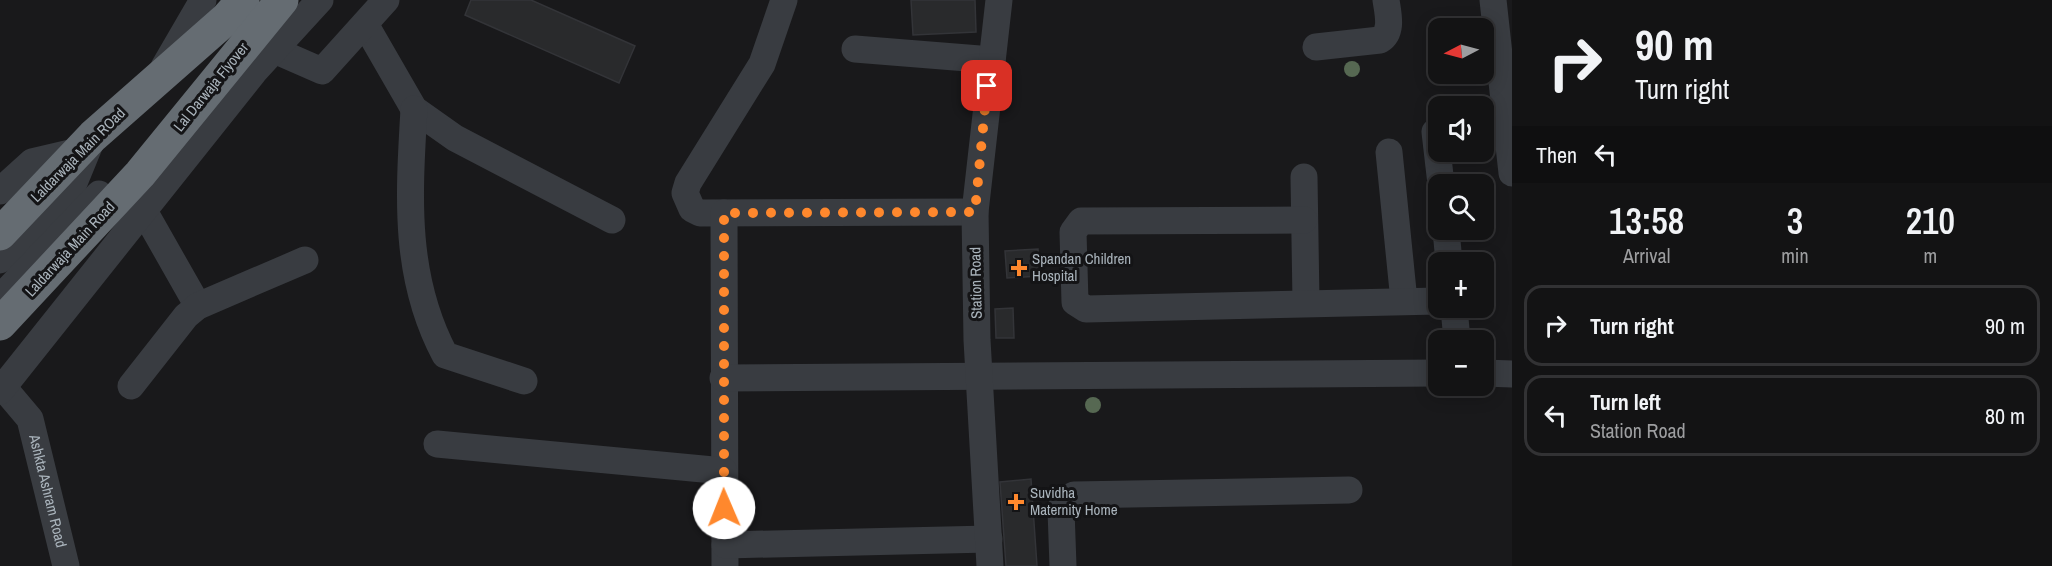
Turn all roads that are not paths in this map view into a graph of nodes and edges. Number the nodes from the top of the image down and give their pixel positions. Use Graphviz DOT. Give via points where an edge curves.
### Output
graph roads {
  1 [pos="320,0"];
  2 [pos="386,0"];
  3 [pos="784,0"];
  4 [pos="999,0"];
  5 [pos="1386,0"];
  6 [pos="1493,0"];
  7 [pos="244,7"];
  8 [pos="364,24"];
  9 [pos="1505,46"];
  10 [pos="1316,47"];
  11 [pos="274,50"];
  12 [pos="855,50"];
  13 [pos="992,60"];
  14 [pos="158,78"];
  15 [pos="414,109"];
  16 [pos="86,144"];
  17 [pos="1389,152"];
  18 [pos="1512,161"];
  19 [pos="1304,177"];
  20 [pos="0,191"];
  21 [pos="148,192"];
  22 [pos="975,212"];
  23 [pos="724,213"];
  24 [pos="612,220"];
  25 [pos="1304,220"];
  26 [pos="0,234"];
  27 [pos="0,260"];
  28 [pos="305,260"];
  29 [pos="0,298"];
  30 [pos="1404,301"];
  31 [pos="1428,301"];
  32 [pos="1306,302"];
  33 [pos="198,306"];
  34 [pos="0,324"];
  35 [pos="1428,373"];
  36 [pos="1494,373"];
  37 [pos="1512,374"];
  38 [pos="981,375"];
  39 [pos="723,378"];
  40 [pos="524,381"];
  41 [pos="131,386"];
  42 [pos="2,389"];
  43 [pos="437,444"];
  44 [pos="724,471"];
  45 [pos="1349,490"];
  46 [pos="989,539"];
  47 [pos="867,554"];
  48 [pos="725,555"];
  49 [pos="66,566"];
  50 [pos="990,566"];
  51 [pos="1063,566"];
  1 -- 11 [label="street"];
  2 -- 8 [label="street"];
  3 -- 23 [label="street" via="762,64 685,193 692,209"];
  4 -- 13 [label="street, Station Road"];
  5 -- 10 [label="street" via="1386,37"];
  6 -- 9 [label="street"];
  7 -- 14 [label="highway, Lal Darwaja Flyover"];
  7 -- 21 [label="highway, Lal Darwaja Flyover"];
  8 -- 11 [label="street" via="322,71"];
  8 -- 15 [label="street"];
  9 -- 18 [label="street"];
  11 -- 21 [label="street"];
  12 -- 13 [label="street"];
  13 -- 22 [label="street, Station Road"];
  14 -- 16 [label="highway, Laldarwaja Main ROad"];
  15 -- 24 [label="street" via="455,138"];
  15 -- 40 [label="street" via="412,260 434,334 445,355"];
  16 -- 20 [label="street" via="32,162"];
  16 -- 26 [label="highway, Laldarwaja Main ROad"];
  16 -- 27 [label="street" via="74,183"];
  17 -- 30 [label="street"];
  19 -- 25 [label="street"];
  21 -- 29 [label="street" via="101,192"];
  21 -- 33 [label="street"];
  21 -- 34 [label="highway, Laldarwaja Main Road"];
  21 -- 42 [label="street"];
  22 -- 23 [label="street"];
  22 -- 38 [label="street, Station Road"];
  23 -- 39 [label="street"];
  25 -- 32 [label="street"];
  25 -- 32 [label="street" via="1081,222 1073,232 1074,296 1075,302 1086,309"];
  28 -- 33 [label="street"];
  30 -- 31 [label="street"];
  30 -- 32 [label="street"];
  33 -- 41 [label="street"];
  35 -- 38 [label="street"];
  36 -- 37 [label="street"];
  38 -- 39 [label="street"];
  38 -- 46 [label="street, Station Road"];
  39 -- 44 [label="street"];
  42 -- 49 [label="street, Ashkta Ashram Road" via="30,419"];
  43 -- 44 [label="street"];
  44 -- 48 [label="street"];
  45 -- 51 [label="street" via="1074,495 1063,502 1061,510"];
  46 -- 47 [label="street"];
  46 -- 50 [label="street, Station Road"];
  47 -- 48 [label="street"];
}
